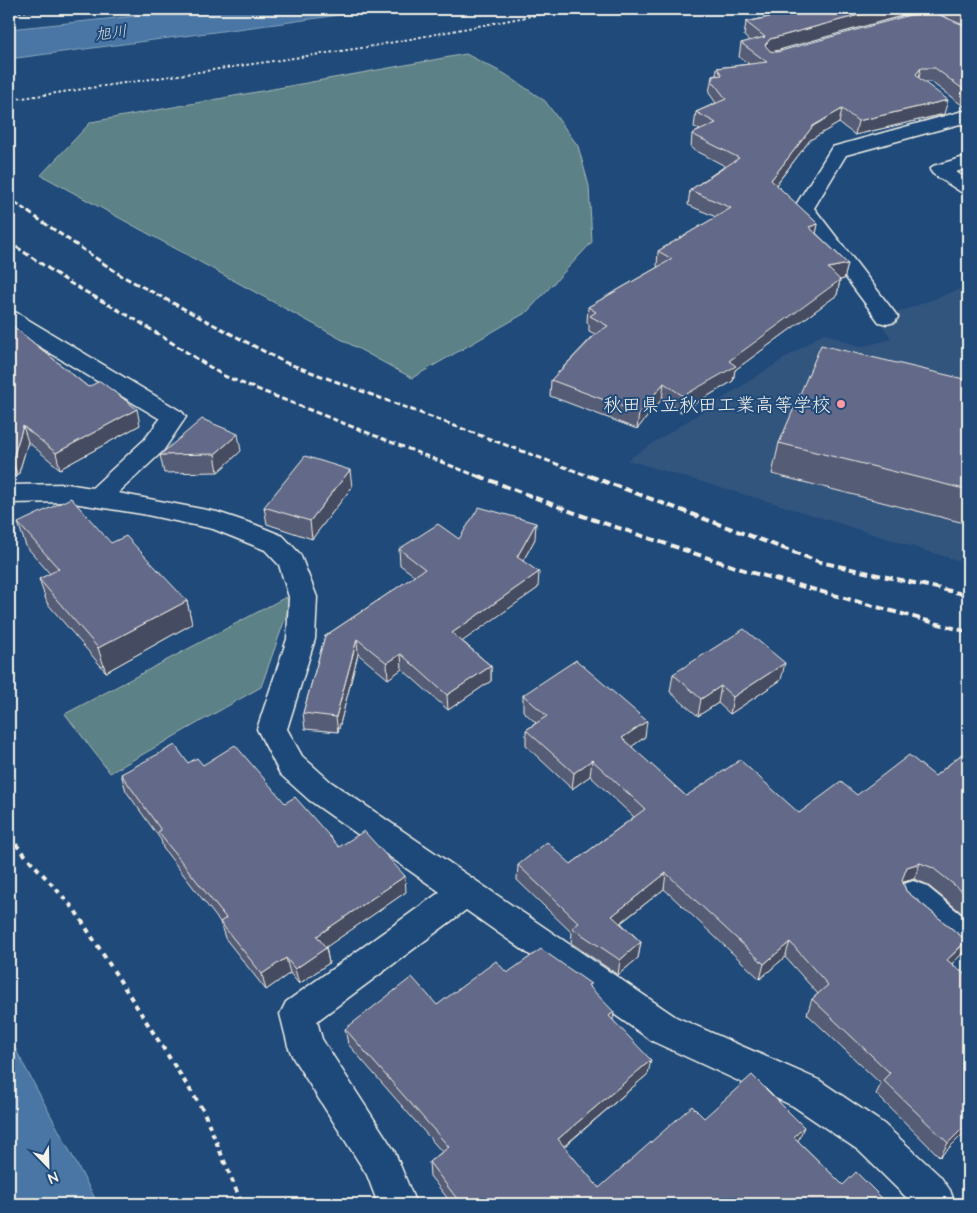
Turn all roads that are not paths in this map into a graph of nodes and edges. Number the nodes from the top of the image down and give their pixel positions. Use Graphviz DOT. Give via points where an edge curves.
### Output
graph roads {
  1 [pos="917,11"];
  2 [pos="900,24"];
  3 [pos="968,36"];
  4 [pos="947,106"];
  5 [pos="966,119"];
  6 [pos="968,162"];
  7 [pos="968,188"];
  8 [pos="887,317"];
  9 [pos="9,318"];
  10 [pos="9,494"];
  11 [pos="97,498"];
  12 [pos="466,892"];
  13 [pos="913,895"];
  14 [pos="968,940"];
  15 [pos="397,1204"];
  16 [pos="936,1204"];
  1 -- 2 [label="street"];
  1 -- 3 [label="street"];
  4 -- 5 [label="street"];
  5 -- 8 [label="street" via="839,151 804,208"];
  6 -- 7 [label="street" via="940,170"];
  9 -- 11 [label="street" via="174,417 154,445"];
  10 -- 11 [label="street" via="67,493"];
  11 -- 12 [label="street" via="232,526 274,543 291,561 303,597 301,639 272,729 291,765 320,791"];
  12 -- 15 [label="street" via="298,1014 306,1046 381,1163"];
  12 -- 16 [label="street" via="664,1029 806,1092 871,1137 926,1190"];
  13 -- 14 [label="street"];
}
